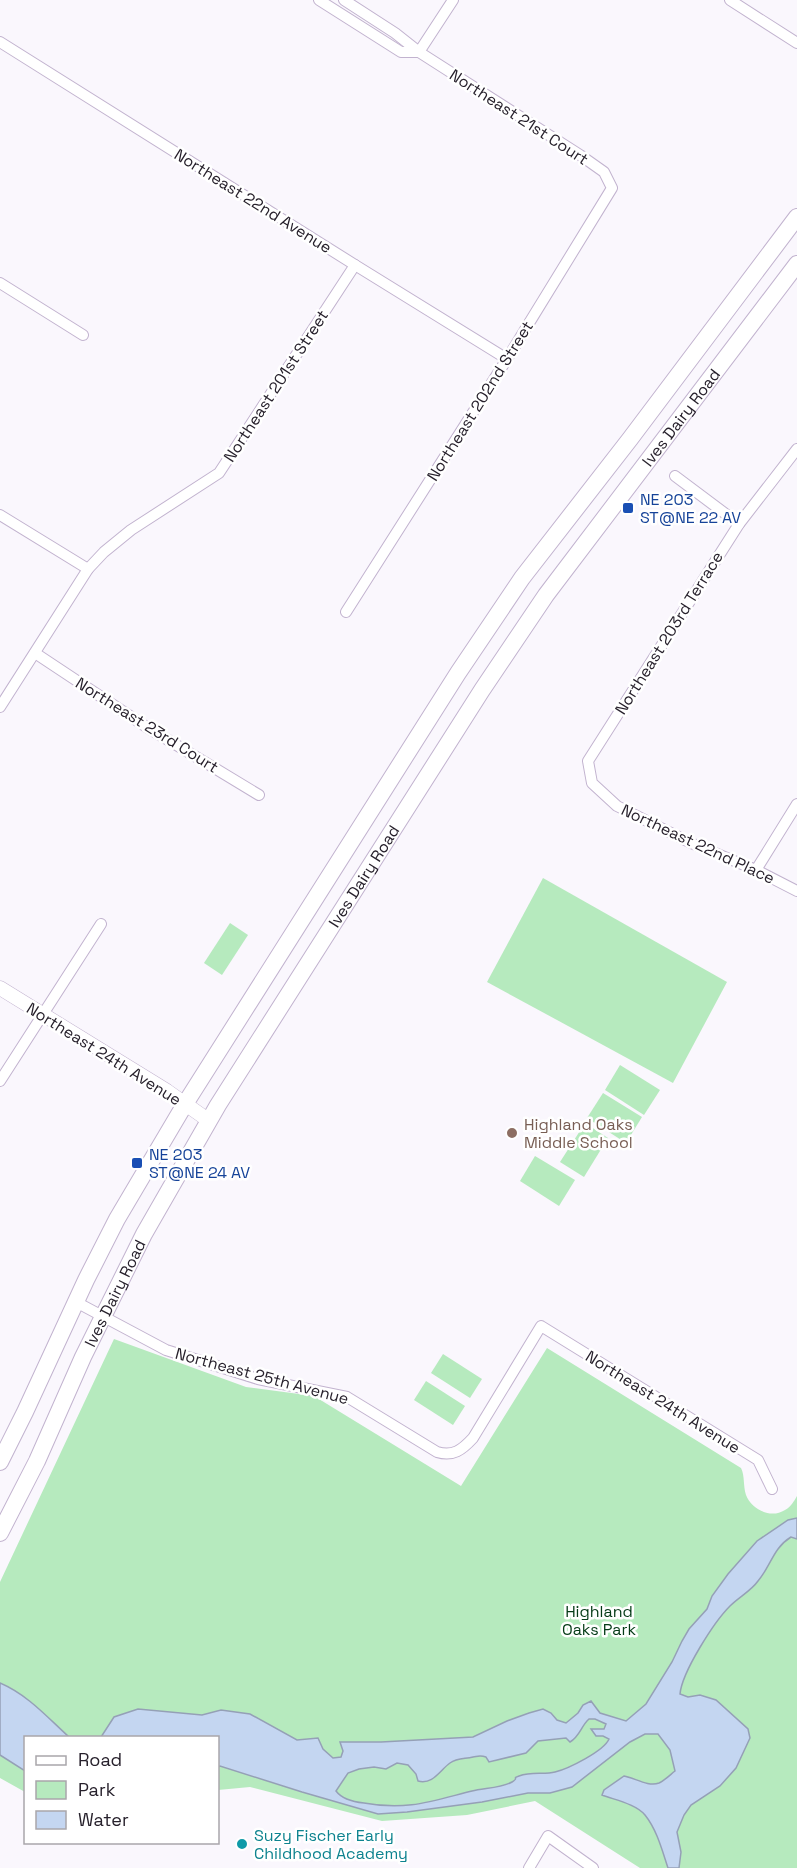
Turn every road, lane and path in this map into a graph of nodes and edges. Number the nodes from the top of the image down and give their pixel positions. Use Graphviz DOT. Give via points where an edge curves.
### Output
graph roads {
  1 [pos="320,0"];
  2 [pos="344,0"];
  3 [pos="453,0"];
  4 [pos="737,2"];
  5 [pos="0,42"];
  6 [pos="797,43"];
  7 [pos="419,52"];
  8 [pos="612,188"];
  9 [pos="797,217"];
  10 [pos="797,264"];
  11 [pos="355,265"];
  12 [pos="0,282"];
  13 [pos="83,335"];
  14 [pos="507,359"];
  15 [pos="797,449"];
  16 [pos="675,476"];
  17 [pos="0,515"];
  18 [pos="739,524"];
  19 [pos="88,569"];
  20 [pos="346,612"];
  21 [pos="35,653"];
  22 [pos="0,707"];
  23 [pos="588,761"];
  24 [pos="259,795"];
  25 [pos="797,804"];
  26 [pos="756,870"];
  27 [pos="797,891"];
  28 [pos="101,924"];
  29 [pos="0,988"];
  30 [pos="43,1015"];
  31 [pos="0,1081"];
  32 [pos="185,1104"];
  33 [pos="208,1120"];
  34 [pos="75,1302"];
  35 [pos="103,1317"];
  36 [pos="541,1326"];
  37 [pos="0,1462"];
  38 [pos="772,1489"];
  39 [pos="0,1533"];
  40 [pos="529,1868"];
  41 [pos="593,1868"];
  1 -- 7 [label="street, Northeast 21st Court" via="401,52"];
  2 -- 7 [label="street, Northeast 21st Court"];
  3 -- 7 [label="street"];
  4 -- 6 [label="street"];
  5 -- 11 [label="street, Northeast 22nd Avenue"];
  7 -- 8 [label="street, Northeast 21st Court" via="580,155 604,172"];
  8 -- 14 [label="street, Northeast 202nd Street"];
  9 -- 32 [label="main road, Ives Dairy Road" via="522,578"];
  10 -- 33 [label="main road, Ives Dairy Road" via="546,595"];
  11 -- 14 [label="street, Northeast 22nd Avenue"];
  11 -- 19 [label="street, Northeast 201st Street" via="219,473 131,530"];
  12 -- 13 [label="street"];
  14 -- 20 [label="street, Northeast 202nd Street"];
  15 -- 18 [label="street, Northeast 203rd Terrace"];
  16 -- 18 [label="street"];
  17 -- 19 [label="street"];
  18 -- 23 [label="street, Northeast 203rd Terrace"];
  19 -- 21 [label="street, Northeast 201st Street"];
  21 -- 22 [label="street, Northeast 201st Street"];
  21 -- 24 [label="street, Northeast 23rd Court"];
  23 -- 26 [label="street, Northeast 22nd Place" via="592,783 617,806"];
  25 -- 26 [label="street"];
  26 -- 27 [label="street, Northeast 22nd Place"];
  28 -- 30 [label="street"];
  29 -- 30 [label="street, Northeast 24th Avenue"];
  30 -- 31 [label="street"];
  30 -- 32 [label="street, Northeast 24th Avenue"];
  32 -- 33 [label="street, Northeast 24th Avenue"];
  32 -- 34 [label="main road, Ives Dairy Road" via="117,1219"];
  33 -- 35 [label="main road, Ives Dairy Road"];
  34 -- 35 [label="street, Northeast 25th Avenue"];
  34 -- 37 [label="main road, Ives Dairy Road"];
  35 -- 36 [label="street, Northeast 25th Avenue" via="166,1350 202,1362 258,1379 346,1396 446,1454 458,1452 473,1438"];
  35 -- 39 [label="main road, Ives Dairy Road"];
  36 -- 38 [label="street, Northeast 24th Avenue" via="758,1460"];
  40 -- 41 [label="street" via="548,1836"];
}
